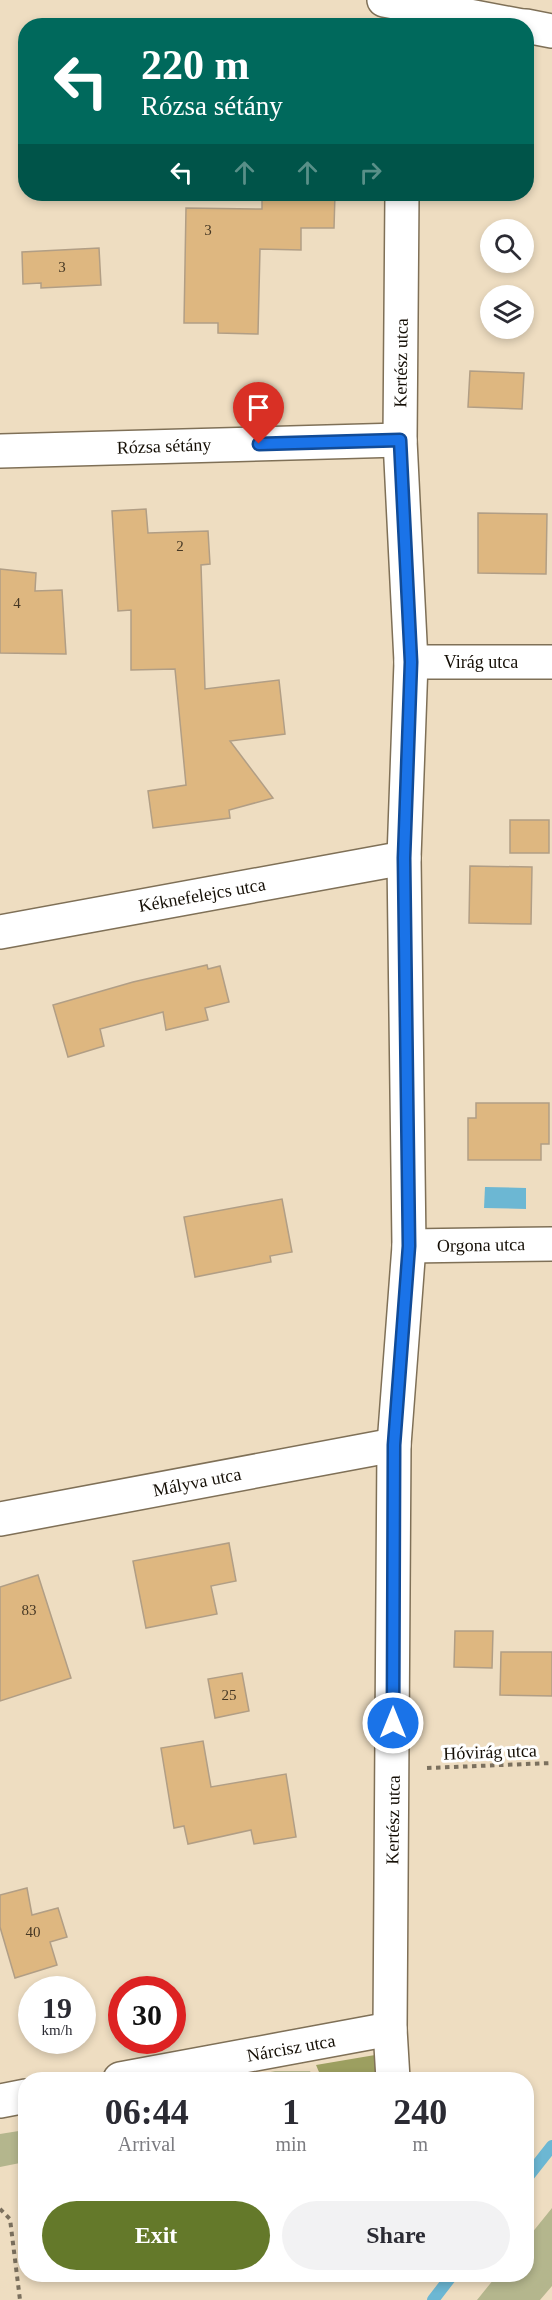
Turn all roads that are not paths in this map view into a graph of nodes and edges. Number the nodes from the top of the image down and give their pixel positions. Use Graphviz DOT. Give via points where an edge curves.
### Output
graph roads {
  1 [pos="399,7"];
  2 [pos="471,18"];
  3 [pos="534,28"];
  4 [pos="552,31"];
  5 [pos="402,201"];
  6 [pos="400,440"];
  7 [pos="0,451"];
  8 [pos="411,662"];
  9 [pos="552,662"];
  10 [pos="404,858"];
  11 [pos="0,932"];
  12 [pos="552,1244"];
  13 [pos="409,1246"];
  14 [pos="394,1445"];
  15 [pos="0,1519"];
  16 [pos="390,2029"];
  17 [pos="158,2072"];
  18 [pos="393,2072"];
  19 [pos="18,2098"];
  20 [pos="0,2101"];
  1 -- 2 [label="street"];
  3 -- 4 [label="street"];
  5 -- 6 [label="street, Kertész utca"];
  6 -- 7 [label="street, Rózsa sétány"];
  6 -- 8 [label="street, Kertész utca"];
  8 -- 9 [label="street, Virág utca"];
  8 -- 10 [label="street, Kertész utca"];
  10 -- 11 [label="street, Kéknefelejcs utca"];
  10 -- 13 [label="street, Kertész utca"];
  12 -- 13 [label="street, Orgona utca"];
  13 -- 14 [label="street, Kertész utca"];
  14 -- 15 [label="street, Mályva utca"];
  14 -- 16 [label="street, Kertész utca"];
  16 -- 17 [label="street, Nárcisz utca"];
  16 -- 18 [label="street, Kertész utca"];
  19 -- 20 [label="street"];
}
